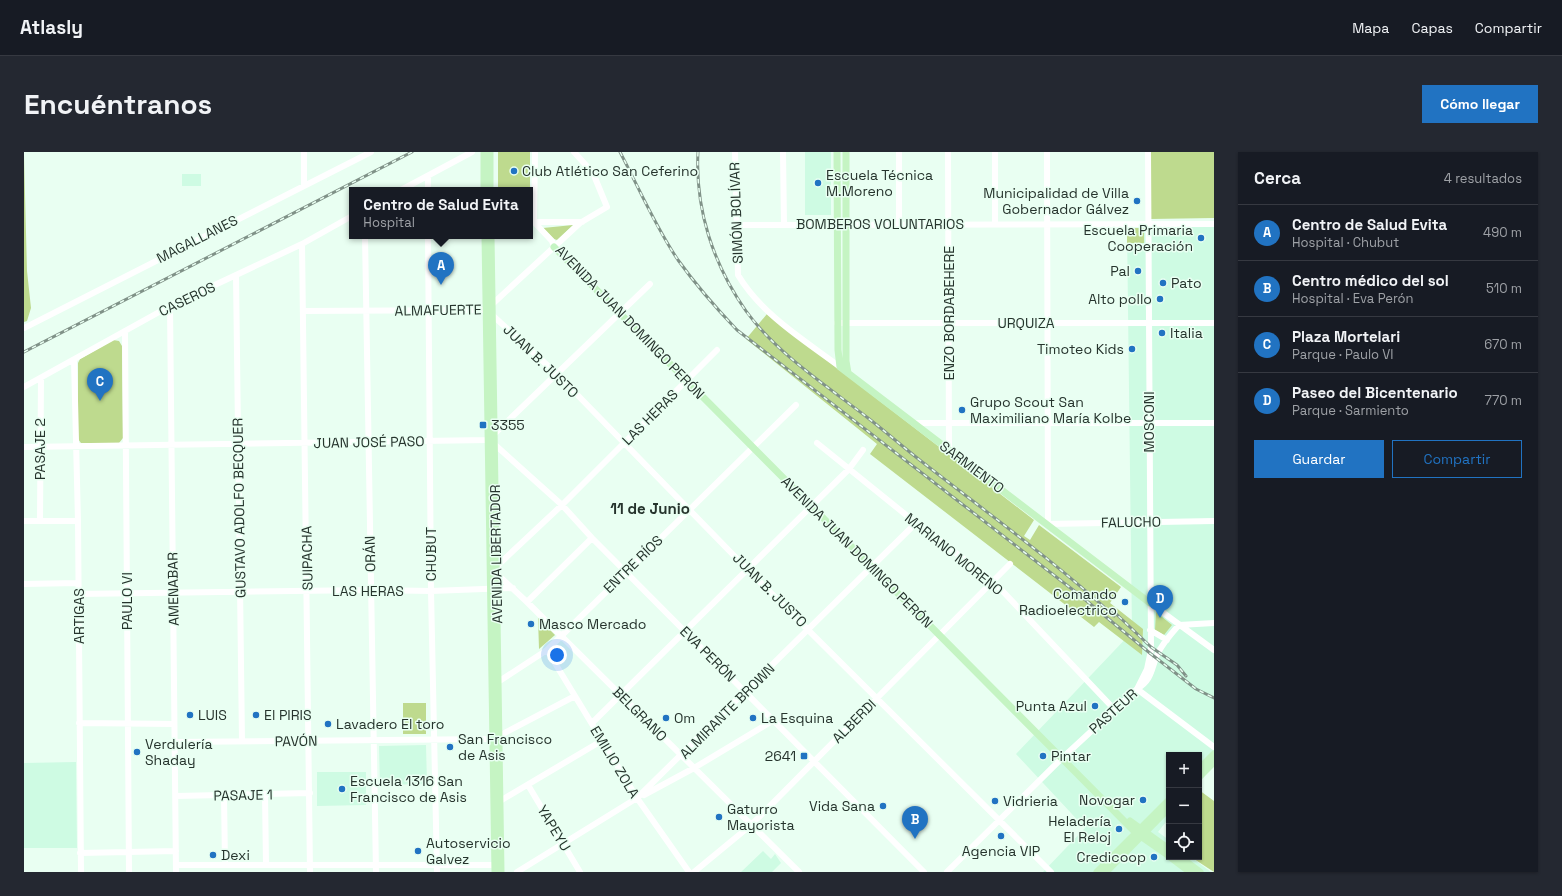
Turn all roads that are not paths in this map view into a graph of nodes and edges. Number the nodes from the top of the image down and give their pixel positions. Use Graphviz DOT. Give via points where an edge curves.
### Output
graph roads {
  1 [pos="304,152"];
  2 [pos="371,152"];
  3 [pos="472,152"];
  4 [pos="484,152"];
  5 [pos="490,152"];
  6 [pos="535,152"];
  7 [pos="574,152"];
  8 [pos="735,152"];
  9 [pos="784,152"];
  10 [pos="837,152"];
  11 [pos="846,152"];
  12 [pos="899,152"];
  13 [pos="948,152"];
  14 [pos="995,152"];
  15 [pos="1047,152"];
  16 [pos="1148,152"];
  17 [pos="362,154"];
  18 [pos="428,176"];
  19 [pos="304,185"];
  20 [pos="407,187"];
  21 [pos="428,187"];
  22 [pos="484,187"];
  23 [pos="490,187"];
  24 [pos="533,199"];
  25 [pos="349,218"];
  26 [pos="533,222"];
  27 [pos="582,222"];
  28 [pos="533,223"];
  29 [pos="737,224"];
  30 [pos="784,224"];
  31 [pos="837,224"];
  32 [pos="846,224"];
  33 [pos="899,224"];
  34 [pos="948,224"];
  35 [pos="995,224"];
  36 [pos="1047,224"];
  37 [pos="1148,224"];
  38 [pos="1214,224"];
  39 [pos="365,239"];
  40 [pos="428,239"];
  41 [pos="485,239"];
  42 [pos="491,239"];
  43 [pos="302,244"];
  44 [pos="554,244"];
  45 [pos="236,275"];
  46 [pos="738,275"];
  47 [pos="650,284"];
  48 [pos="170,306"];
  49 [pos="429,310"];
  50 [pos="490,310"];
  51 [pos="303,311"];
  52 [pos="366,311"];
  53 [pos="622,312"];
  54 [pos="837,323"];
  55 [pos="846,323"];
  56 [pos="949,323"];
  57 [pos="1048,323"];
  58 [pos="1149,323"];
  59 [pos="1214,323"];
  60 [pos="24,328"];
  61 [pos="124,331"];
  62 [pos="717,350"];
  63 [pos="74,360"];
  64 [pos="840,367"];
  65 [pos="848,373"];
  66 [pos="558,375"];
  67 [pos="41,378"];
  68 [pos="688,379"];
  69 [pos="24,387"];
  70 [pos="796,405"];
  71 [pos="914,423"];
  72 [pos="1048,423"];
  73 [pos="1149,423"];
  74 [pos="1214,423"];
  75 [pos="950,424"];
  76 [pos="494,435"];
  77 [pos="430,441"];
  78 [pos="368,442"];
  79 [pos="491,442"];
  80 [pos="304,443"];
  81 [pos="625,443"];
  82 [pos="818,443"];
  83 [pos="239,444"];
  84 [pos="126,446"];
  85 [pos="171,446"];
  86 [pos="754,446"];
  87 [pos="24,447"];
  88 [pos="40,447"];
  89 [pos="75,447"];
  90 [pos="862,450"];
  91 [pos="949,450"];
  92 [pos="850,469"];
  93 [pos="813,504"];
  94 [pos="562,505"];
  95 [pos="690,509"];
  96 [pos="24,521"];
  97 [pos="40,521"];
  98 [pos="78,521"];
  99 [pos="1214,521"];
  100 [pos="1150,522"];
  101 [pos="916,523"];
  102 [pos="1048,524"];
  103 [pos="592,538"];
  104 [pos="1010,564"];
  105 [pos="874,566"];
  106 [pos="747,569"];
  107 [pos="497,571"];
  108 [pos="626,572"];
  109 [pos="993,581"];
  110 [pos="78,583"];
  111 [pos="24,584"];
  112 [pos="494,588"];
  113 [pos="513,588"];
  114 [pos="371,590"];
  115 [pos="431,591"];
  116 [pos="240,592"];
  117 [pos="308,592"];
  118 [pos="173,593"];
  119 [pos="78,594"];
  120 [pos="127,594"];
  121 [pos="527,602"];
  122 [pos="1150,603"];
  123 [pos="1214,623"];
  124 [pos="1179,625"];
  125 [pos="809,629"];
  126 [pos="685,630"];
  127 [pos="1150,630"];
  128 [pos="941,634"];
  129 [pos="561,636"];
  130 [pos="1167,640"];
  131 [pos="547,650"];
  132 [pos="1214,650"];
  133 [pos="498,682"];
  134 [pos="1137,689"];
  135 [pos="746,692"];
  136 [pos="575,696"];
  137 [pos="621,696"];
  138 [pos="877,698"];
  139 [pos="1114,710"];
  140 [pos="774,720"];
  141 [pos="79,723"];
  142 [pos="592,723"];
  143 [pos="128,724"];
  144 [pos="174,724"];
  145 [pos="496,738"];
  146 [pos="373,740"];
  147 [pos="434,740"];
  148 [pos="603,740"];
  149 [pos="242,741"];
  150 [pos="309,741"];
  151 [pos="175,742"];
  152 [pos="1214,747"];
  153 [pos="1214,754"];
  154 [pos="681,755"];
  155 [pos="1064,757"];
  156 [pos="814,761"];
  157 [pos="1214,762"];
  158 [pos="1202,766"];
  159 [pos="694,768"];
  160 [pos="1202,774"];
  161 [pos="528,785"];
  162 [pos="310,793"];
  163 [pos="265,794"];
  164 [pos="224,795"];
  165 [pos="176,796"];
  166 [pos="637,798"];
  167 [pos="500,801"];
  168 [pos="1166,803"];
  169 [pos="1166,811"];
  170 [pos="1000,820"];
  171 [pos="751,825"];
  172 [pos="1141,832"];
  173 [pos="563,844"];
  174 [pos="1166,847"];
  175 [pos="176,851"];
  176 [pos="129,852"];
  177 [pos="80,853"];
  178 [pos="1166,854"];
  179 [pos="1173,860"];
  180 [pos="1184,860"];
  181 [pos="176,865"];
  182 [pos="225,865"];
  183 [pos="266,865"];
  184 [pos="310,865"];
  185 [pos="376,865"];
  186 [pos="437,865"];
  187 [pos="498,869"];
  188 [pos="80,872"];
  189 [pos="129,872"];
  190 [pos="176,872"];
  191 [pos="310,872"];
  192 [pos="376,872"];
  193 [pos="437,872"];
  194 [pos="517,872"];
  195 [pos="580,872"];
  196 [pos="689,872"];
  197 [pos="694,872"];
  198 [pos="799,872"];
  199 [pos="924,872"];
  200 [pos="947,872"];
  201 [pos="1052,872"];
  202 [pos="1097,872"];
  203 [pos="1106,872"];
  204 [pos="1190,872"];
  205 [pos="1200,872"];
  1 -- 19 [label="street"];
  2 -- 17 [label="street, MAGALLANES"];
  3 -- 18 [label="street"];
  4 -- 22 [label="main road"];
  5 -- 23 [label="main road"];
  6 -- 24 [label="street"];
  7 -- 27 [label="street, ALMAFUERTE" via="593,173 607,207"];
  8 -- 29 [label="street, SIMÓN BOLÍVAR"];
  9 -- 30 [label="street"];
  10 -- 31 [label="main road"];
  11 -- 32 [label="main road"];
  12 -- 33 [label="street"];
  13 -- 34 [label="street, ENZO BORDABEHERE"];
  14 -- 35 [label="street"];
  15 -- 36 [label="street"];
  16 -- 37 [label="street, MOSCONI"];
  17 -- 19 [label="street, MAGALLANES"];
  18 -- 20 [label="street"];
  18 -- 21 [label="street"];
  19 -- 60 [label="street, MAGALLANES"];
  25 -- 43 [label="street, CASEROS"];
  26 -- 27 [label="street"];
  27 -- 44 [label="street, ALMAFUERTE"];
  28 -- 44 [label="street, AVENIDA JUAN DOMINGO PERÓN"];
  29 -- 30 [label="street, BOMBEROS VOLUNTARIOS"];
  29 -- 46 [label="street, SIMÓN BOLÍVAR"];
  30 -- 31 [label="street, BOMBEROS VOLUNTARIOS"];
  31 -- 32 [label="street, BOMBEROS VOLUNTARIOS"];
  31 -- 54 [label="main road"];
  32 -- 33 [label="street, BOMBEROS VOLUNTARIOS"];
  32 -- 55 [label="main road"];
  33 -- 34 [label="street, BOMBEROS VOLUNTARIOS"];
  34 -- 35 [label="street, BOMBEROS VOLUNTARIOS"];
  34 -- 56 [label="street, ENZO BORDABEHERE"];
  35 -- 36 [label="street, BOMBEROS VOLUNTARIOS"];
  36 -- 37 [label="street, BOMBEROS VOLUNTARIOS"];
  36 -- 57 [label="street"];
  37 -- 38 [label="street, BOMBEROS VOLUNTARIOS"];
  37 -- 58 [label="street, MOSCONI"];
  39 -- 52 [label="street, ORÁN"];
  40 -- 49 [label="street, CHUBUT"];
  41 -- 50 [label="main road, AVENIDA LIBERTADOR"];
  42 -- 50 [label="main road, AVENIDA LIBERTADOR"];
  43 -- 45 [label="street, CASEROS"];
  43 -- 51 [label="street, SUIPACHA"];
  44 -- 50 [label="street, ALMAFUERTE"];
  44 -- 53 [label="main road, AVENIDA JUAN DOMINGO PERÓN"];
  45 -- 48 [label="street, CASEROS"];
  45 -- 83 [label="street, GUSTAVO ADOLFO BECQUER"];
  46 -- 64 [label="street, SARMIENTO" via="769,314"];
  47 -- 53 [label="street"];
  48 -- 61 [label="street, CASEROS"];
  48 -- 85 [label="street, AMENABAR"];
  49 -- 50 [label="street, ALMAFUERTE"];
  49 -- 52 [label="street, ALMAFUERTE"];
  49 -- 77 [label="street, CHUBUT"];
  50 -- 66 [label="street, JUAN B. JUSTO"];
  50 -- 76 [label="main road, AVENIDA LIBERTADOR"];
  50 -- 79 [label="main road, AVENIDA LIBERTADOR"];
  51 -- 52 [label="street, ALMAFUERTE"];
  51 -- 80 [label="street, SUIPACHA"];
  52 -- 78 [label="street, ORÁN"];
  53 -- 66 [label="street"];
  53 -- 68 [label="main road, AVENIDA JUAN DOMINGO PERÓN"];
  54 -- 55 [label="street, URQUIZA"];
  54 -- 64 [label="main road"];
  55 -- 56 [label="street, URQUIZA"];
  55 -- 65 [label="main road"];
  56 -- 57 [label="street, URQUIZA"];
  56 -- 75 [label="street, ENZO BORDABEHERE"];
  57 -- 58 [label="street, URQUIZA"];
  57 -- 72 [label="street"];
  58 -- 59 [label="street, URQUIZA"];
  58 -- 73 [label="street, MOSCONI"];
  61 -- 63 [label="street, CASEROS"];
  61 -- 84 [label="street, PAULO VI"];
  62 -- 68 [label="street, LAS HERAS"];
  63 -- 67 [label="street, CASEROS"];
  63 -- 89 [label="street, ARTIGAS"];
  64 -- 65 [label="main road, SARMIENTO"];
  65 -- 71 [label="main road, SARMIENTO"];
  66 -- 76 [label="street"];
  66 -- 81 [label="street, JUAN B. JUSTO"];
  67 -- 69 [label="street, CASEROS"];
  67 -- 88 [label="street, PASAJE 2"];
  68 -- 81 [label="street, LAS HERAS"];
  68 -- 86 [label="main road, AVENIDA JUAN DOMINGO PERÓN"];
  70 -- 86 [label="street, ENTRE RÍOS"];
  71 -- 75 [label="street"];
  71 -- 91 [label="main road, SARMIENTO"];
  72 -- 73 [label="street"];
  72 -- 75 [label="street"];
  72 -- 102 [label="street"];
  73 -- 74 [label="street"];
  73 -- 100 [label="street, MOSCONI"];
  75 -- 91 [label="street, ENZO BORDABEHERE"];
  76 -- 79 [label="main road, AVENIDA LIBERTADOR"];
  77 -- 78 [label="street, JUAN JOSÉ PASO"];
  77 -- 79 [label="street, JUAN JOSÉ PASO"];
  77 -- 115 [label="street, CHUBUT"];
  78 -- 80 [label="street, JUAN JOSÉ PASO"];
  78 -- 114 [label="street, ORÁN"];
  79 -- 94 [label="street, EVA PERÓN"];
  79 -- 107 [label="main road, AVENIDA LIBERTADOR"];
  79 -- 112 [label="main road, AVENIDA LIBERTADOR"];
  80 -- 83 [label="street, JUAN JOSÉ PASO"];
  80 -- 117 [label="street, SUIPACHA"];
  81 -- 94 [label="street, LAS HERAS"];
  81 -- 95 [label="street, JUAN B. JUSTO"];
  82 -- 92 [label="street, MARIANO MORENO"];
  83 -- 85 [label="street, JUAN JOSÉ PASO"];
  83 -- 116 [label="street, GUSTAVO ADOLFO BECQUER"];
  84 -- 85 [label="street, JUAN JOSÉ PASO"];
  84 -- 89 [label="street, JUAN JOSÉ PASO"];
  84 -- 120 [label="street, PAULO VI"];
  85 -- 118 [label="street, AMENABAR"];
  86 -- 93 [label="main road, AVENIDA JUAN DOMINGO PERÓN"];
  86 -- 95 [label="street, ENTRE RÍOS"];
  87 -- 88 [label="street, JUAN JOSÉ PASO"];
  88 -- 89 [label="street, JUAN JOSÉ PASO"];
  88 -- 97 [label="street, PASAJE 2"];
  89 -- 98 [label="street, ARTIGAS"];
  90 -- 92 [label="street"];
  91 -- 102 [label="main road, SARMIENTO"];
  92 -- 93 [label="street"];
  92 -- 101 [label="street, MARIANO MORENO"];
  93 -- 105 [label="main road, AVENIDA JUAN DOMINGO PERÓN"];
  93 -- 106 [label="street"];
  94 -- 103 [label="street, EVA PERÓN"];
  94 -- 107 [label="street, LAS HERAS"];
  95 -- 106 [label="street, JUAN B. JUSTO"];
  95 -- 108 [label="street, ENTRE RÍOS"];
  96 -- 97 [label="street"];
  97 -- 98 [label="street"];
  98 -- 110 [label="street, ARTIGAS"];
  99 -- 100 [label="street, FALUCHO"];
  100 -- 102 [label="street, FALUCHO"];
  100 -- 122 [label="street, MOSCONI"];
  101 -- 105 [label="street, ALMIRANTE BROWN"];
  101 -- 109 [label="street, MARIANO MORENO"];
  102 -- 122 [label="main road, SARMIENTO"];
  103 -- 108 [label="street, EVA PERÓN"];
  103 -- 121 [label="street"];
  104 -- 109 [label="street, ALBERDI"];
  105 -- 125 [label="street, ALMIRANTE BROWN"];
  105 -- 128 [label="main road, AVENIDA JUAN DOMINGO PERÓN"];
  106 -- 125 [label="street, JUAN B. JUSTO"];
  106 -- 126 [label="street"];
  107 -- 112 [label="main road, AVENIDA LIBERTADOR"];
  107 -- 113 [label="street, BELGRANO"];
  108 -- 126 [label="street, EVA PERÓN"];
  108 -- 129 [label="street, ENTRE RÍOS"];
  109 -- 128 [label="street, ALBERDI"];
  109 -- 139 [label="street, MARIANO MORENO"];
  110 -- 111 [label="street"];
  110 -- 119 [label="street, ARTIGAS"];
  112 -- 113 [label="street, LAS HERAS"];
  112 -- 115 [label="street, LAS HERAS"];
  112 -- 133 [label="main road, AVENIDA LIBERTADOR"];
  112 -- 145 [label="main road, AVENIDA LIBERTADOR"];
  113 -- 121 [label="street, BELGRANO"];
  114 -- 115 [label="street, LAS HERAS"];
  114 -- 117 [label="street, LAS HERAS"];
  114 -- 146 [label="street, ORÁN"];
  115 -- 147 [label="street, CHUBUT"];
  116 -- 117 [label="street, LAS HERAS"];
  116 -- 118 [label="street, LAS HERAS"];
  116 -- 149 [label="street, GUSTAVO ADOLFO BECQUER"];
  117 -- 150 [label="street, SUIPACHA"];
  118 -- 120 [label="street, LAS HERAS"];
  118 -- 144 [label="street, AMENABAR"];
  119 -- 120 [label="street, LAS HERAS"];
  119 -- 141 [label="street, ARTIGAS"];
  120 -- 143 [label="street, PAULO VI"];
  121 -- 129 [label="street, BELGRANO"];
  122 -- 124 [label="street, SARMIENTO"];
  122 -- 127 [label="street, MOSCONI"];
  123 -- 124 [label="street"];
  124 -- 130 [label="street, PASTEUR"];
  124 -- 132 [label="street, SARMIENTO"];
  125 -- 135 [label="street, ALMIRANTE BROWN"];
  125 -- 138 [label="street, JUAN B. JUSTO"];
  126 -- 135 [label="street, EVA PERÓN"];
  126 -- 137 [label="street"];
  127 -- 130 [label="street"];
  127 -- 134 [label="street, MOSCONI" via="1151,654"];
  128 -- 138 [label="street, ALBERDI"];
  128 -- 155 [label="main road, AVENIDA JUAN DOMINGO PERÓN"];
  129 -- 131 [label="street, ENTRE RÍOS"];
  129 -- 137 [label="street, BELGRANO"];
  130 -- 134 [label="street, PASTEUR" via="1157,655 1145,684"];
  131 -- 133 [label="street, ENTRE RÍOS"];
  131 -- 136 [label="street, EMILIO ZOLA"];
  133 -- 145 [label="main road, AVENIDA LIBERTADOR"];
  134 -- 139 [label="street, PASTEUR"];
  134 -- 152 [label="street"];
  135 -- 140 [label="street, EVA PERÓN"];
  135 -- 154 [label="street, ALMIRANTE BROWN"];
  136 -- 142 [label="street, EMILIO ZOLA"];
  136 -- 145 [label="street, PAVÓN"];
  137 -- 142 [label="street"];
  137 -- 154 [label="street, BELGRANO"];
  138 -- 156 [label="street, ALBERDI"];
  138 -- 170 [label="street, JUAN B. JUSTO"];
  139 -- 155 [label="street, PASTEUR"];
  140 -- 156 [label="street, EVA PERÓN"];
  140 -- 159 [label="street"];
  141 -- 143 [label="street"];
  141 -- 177 [label="street, ARTIGAS"];
  142 -- 148 [label="street, EMILIO ZOLA"];
  143 -- 144 [label="street"];
  143 -- 176 [label="street, PAULO VI"];
  144 -- 151 [label="street, AMENABAR"];
  145 -- 147 [label="street, PAVÓN"];
  145 -- 167 [label="main road, AVENIDA LIBERTADOR"];
  145 -- 187 [label="main road, AVENIDA LIBERTADOR"];
  146 -- 147 [label="street, PAVÓN"];
  146 -- 150 [label="street, PAVÓN"];
  146 -- 185 [label="street, ORÁN"];
  147 -- 186 [label="street, CHUBUT"];
  148 -- 161 [label="street"];
  148 -- 166 [label="street, EMILIO ZOLA"];
  149 -- 150 [label="street, PAVÓN"];
  149 -- 151 [label="street, PAVÓN"];
  150 -- 162 [label="street, SUIPACHA"];
  151 -- 165 [label="street, AMENABAR"];
  153 -- 158 [label="main road"];
  154 -- 159 [label="street, BELGRANO"];
  154 -- 166 [label="street, ALMIRANTE BROWN"];
  155 -- 170 [label="street, PASTEUR"];
  155 -- 172 [label="main road, AVENIDA JUAN DOMINGO PERÓN"];
  156 -- 171 [label="street, ALBERDI"];
  156 -- 199 [label="street, EVA PERÓN"];
  157 -- 160 [label="main road"];
  159 -- 166 [label="street"];
  159 -- 171 [label="street, BELGRANO"];
  161 -- 167 [label="street"];
  161 -- 173 [label="street, YAPEYU"];
  162 -- 163 [label="street, PASAJE 1"];
  162 -- 184 [label="street, SUIPACHA"];
  163 -- 164 [label="street, PASAJE 1"];
  163 -- 183 [label="street"];
  164 -- 165 [label="street, PASAJE 1"];
  164 -- 182 [label="street"];
  165 -- 175 [label="street, AMENABAR"];
  166 -- 173 [label="street, ALMIRANTE BROWN"];
  166 -- 196 [label="street, EMILIO ZOLA"];
  167 -- 187 [label="main road, AVENIDA LIBERTADOR"];
  168 -- 172 [label="main road"];
  169 -- 172 [label="main road"];
  170 -- 200 [label="street, PASTEUR"];
  170 -- 201 [label="street, JUAN B. JUSTO"];
  171 -- 197 [label="street, ALBERDI"];
  171 -- 198 [label="street, BELGRANO"];
  172 -- 174 [label="main road, AVENIDA JUAN DOMINGO PERÓN"];
  172 -- 178 [label="main road, AVENIDA JUAN DOMINGO PERÓN"];
  172 -- 202 [label="main road"];
  172 -- 203 [label="main road"];
  173 -- 194 [label="street, ALMIRANTE BROWN"];
  173 -- 195 [label="street, YAPEYU"];
  175 -- 176 [label="street"];
  175 -- 181 [label="street, AMENABAR"];
  176 -- 177 [label="street"];
  176 -- 189 [label="street, PAULO VI"];
  177 -- 188 [label="street, ARTIGAS"];
  179 -- 204 [label="main road, AVENIDA JUAN DOMINGO PERÓN"];
  180 -- 205 [label="main road"];
  181 -- 182 [label="street"];
  181 -- 190 [label="street, AMENABAR"];
  182 -- 183 [label="street"];
  183 -- 184 [label="street"];
  184 -- 185 [label="street"];
  184 -- 191 [label="street, SUIPACHA"];
  185 -- 186 [label="street"];
  185 -- 192 [label="street, ORÁN"];
  186 -- 187 [label="street"];
  186 -- 193 [label="street, CHUBUT"];
}
